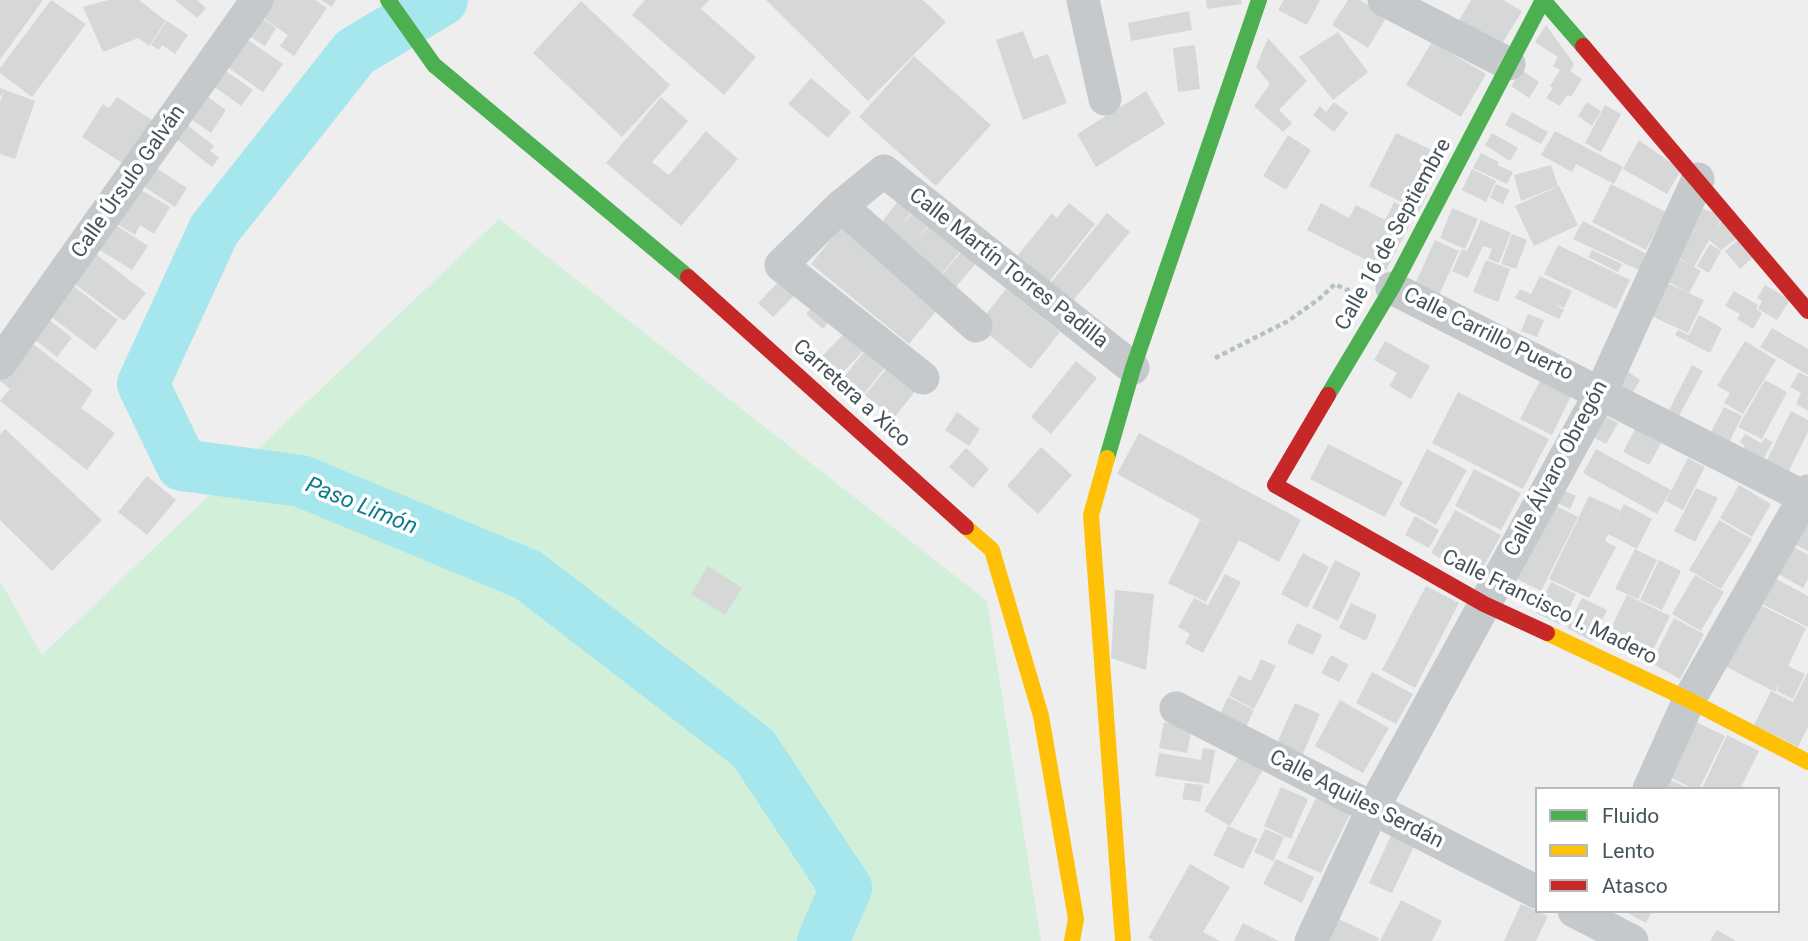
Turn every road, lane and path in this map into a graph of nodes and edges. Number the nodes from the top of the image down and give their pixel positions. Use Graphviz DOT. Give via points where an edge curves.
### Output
graph roads {
  1 [pos="257,0"];
  2 [pos="388,0"];
  3 [pos="1083,0"];
  4 [pos="1259,0"];
  5 [pos="1384,0"];
  6 [pos="1543,0"];
  7 [pos="1509,64"];
  8 [pos="1105,99"];
  9 [pos="1698,179"];
  10 [pos="841,206"];
  11 [pos="1392,288"];
  12 [pos="1808,311"];
  13 [pos="976,326"];
  14 [pos="1215,358"];
  15 [pos="0,363"];
  16 [pos="1133,368"];
  17 [pos="923,377"];
  18 [pos="1601,392"];
  19 [pos="1275,485"];
  20 [pos="1807,496"];
  21 [pos="1484,604"];
  22 [pos="1689,700"];
  23 [pos="1176,708"];
  24 [pos="1808,762"];
  25 [pos="1650,787"];
  26 [pos="1373,808"];
  27 [pos="1535,891"];
  28 [pos="1585,921"];
  29 [pos="1072,941"];
  30 [pos="1123,941"];
  31 [pos="1311,941"];
  32 [pos="1632,941"];
  1 -- 15 [label="street, Calle Úrsulo Galván"];
  2 -- 29 [label="street, Carretera a Xico" via="434,65 756,336 992,550 1041,716 1076,919"];
  3 -- 8 [label="street"];
  4 -- 16 [label="street"];
  5 -- 7 [label="street"];
  6 -- 7 [label="street, Calle 16 de Septiembre"];
  6 -- 9 [label="street"];
  7 -- 11 [label="street, Calle 16 de Septiembre"];
  9 -- 12 [label="street"];
  9 -- 18 [label="street, Calle Álvaro Obregón"];
  10 -- 13 [label="street"];
  10 -- 16 [label="street, Calle Martín Torres Padilla" via="884,171"];
  10 -- 17 [label="street" via="781,265"];
  11 -- 14 [label="path" via="1347,290 1335,284 1288,321"];
  11 -- 18 [label="street, Calle Carrillo Puerto"];
  11 -- 19 [label="street, Calle 16 de Septiembre"];
  16 -- 30 [label="street" via="1091,515"];
  18 -- 20 [label="street, Calle Carrillo Puerto"];
  18 -- 21 [label="street, Calle Álvaro Obregón"];
  19 -- 21 [label="street, Calle Francisco I. Madero"];
  20 -- 22 [label="street"];
  21 -- 22 [label="street, Calle Francisco I. Madero"];
  21 -- 26 [label="street, Calle Álvaro Obregón"];
  22 -- 24 [label="street, Calle Francisco I. Madero"];
  22 -- 25 [label="street"];
  23 -- 26 [label="street, Calle Aquiles Serdán"];
  26 -- 27 [label="street, Calle Aquiles Serdán"];
  26 -- 31 [label="street, Calle Álvaro Obregón"];
  28 -- 32 [label="street"];
}
